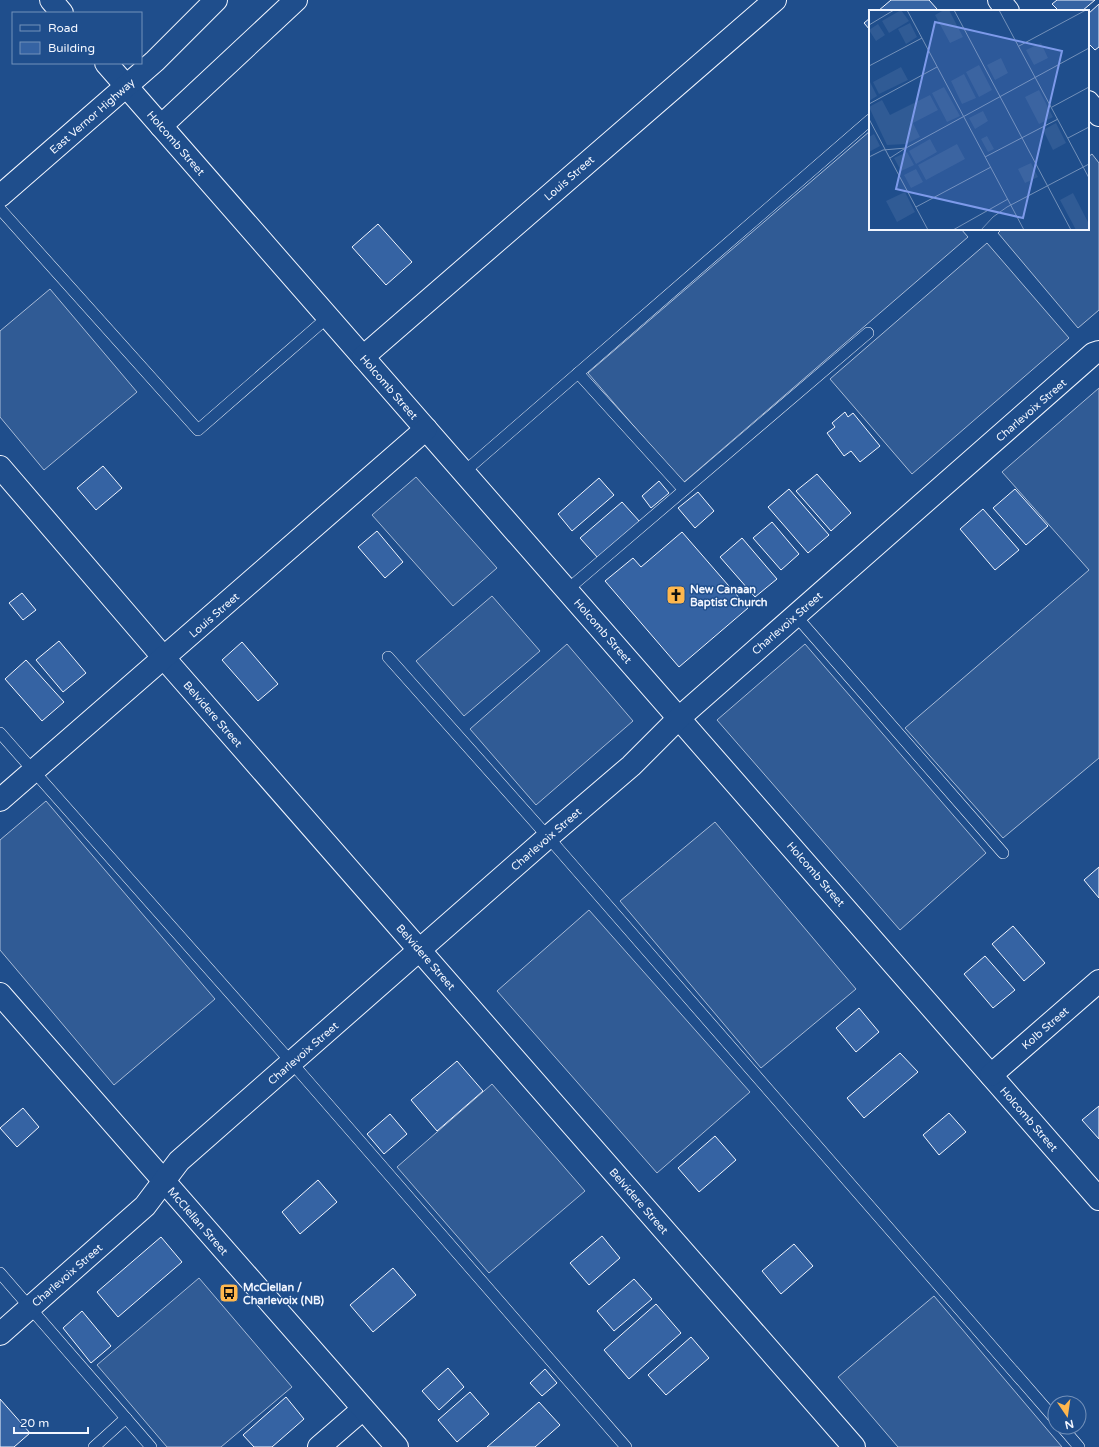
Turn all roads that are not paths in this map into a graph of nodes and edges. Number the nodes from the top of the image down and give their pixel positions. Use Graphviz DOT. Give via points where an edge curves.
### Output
graph roads {
  1 [pos="51,0"];
  2 [pos="216,0"];
  3 [pos="296,0"];
  4 [pos="775,0"];
  5 [pos="999,0"];
  6 [pos="1007,10"];
  7 [pos="61,12"];
  8 [pos="107,64"];
  9 [pos="126,86"];
  10 [pos="1089,103"];
  11 [pos="1099,115"];
  12 [pos="869,121"];
  13 [pos="161,126"];
  14 [pos="0,196"];
  15 [pos="0,209"];
  16 [pos="328,318"];
  17 [pos="868,333"];
  18 [pos="1097,352"];
  19 [pos="363,357"];
  20 [pos="578,373"];
  21 [pos="426,429"];
  22 [pos="0,467"];
  23 [pos="464,472"];
  24 [pos="684,490"];
  25 [pos="567,590"];
  26 [pos="796,616"];
  27 [pos="388,657"];
  28 [pos="164,658"];
  29 [pos="679,718"];
  30 [pos="0,733"];
  31 [pos="33,772"];
  32 [pos="0,800"];
  33 [pos="548,837"];
  34 [pos="1003,853"];
  35 [pos="420,950"];
  36 [pos="1099,981"];
  37 [pos="0,994"];
  38 [pos="292,1063"];
  39 [pos="991,1075"];
  40 [pos="163,1181"];
  41 [pos="1099,1199"];
  42 [pos="0,1273"];
  43 [pos="31,1307"];
  44 [pos="0,1334"];
  45 [pos="363,1409"];
  46 [pos="1047,1411"];
  47 [pos="126,1418"];
  48 [pos="1069,1435"];
  49 [pos="94,1447"];
  50 [pos="151,1447"];
  51 [pos="319,1447"];
  52 [pos="397,1447"];
  53 [pos="626,1447"];
  54 [pos="854,1447"];
  55 [pos="1079,1447"];
  1 -- 7 [label="street"];
  2 -- 9 [label="street, East Vernor Highway" via="156,61"];
  3 -- 13 [label="street"];
  4 -- 19 [label="street, Louis Street"];
  5 -- 6 [label="street"];
  8 -- 9 [label="street, Holcomb Street"];
  9 -- 13 [label="street, Holcomb Street"];
  9 -- 14 [label="street, East Vernor Highway"];
  10 -- 11 [label="street"];
  12 -- 20 [label="lane"];
  13 -- 16 [label="street, Holcomb Street"];
  15 -- 16 [label="lane" via="198,430"];
  16 -- 19 [label="street, Holcomb Street"];
  17 -- 24 [label="lane"];
  18 -- 26 [label="street, Charlevoix Street"];
  19 -- 21 [label="street, Holcomb Street"];
  20 -- 23 [label="lane"];
  20 -- 24 [label="lane"];
  21 -- 23 [label="street, Holcomb Street"];
  21 -- 28 [label="street, Louis Street"];
  22 -- 28 [label="street, Belvidere Street"];
  23 -- 25 [label="street, Holcomb Street"];
  24 -- 25 [label="lane"];
  25 -- 29 [label="street, Holcomb Street"];
  26 -- 29 [label="street, Charlevoix Street"];
  26 -- 34 [label="lane"];
  27 -- 33 [label="lane"];
  28 -- 31 [label="street, Louis Street"];
  28 -- 35 [label="street, Belvidere Street"];
  29 -- 33 [label="street, Charlevoix Street" via="631,766"];
  29 -- 39 [label="street, Holcomb Street"];
  30 -- 31 [label="lane"];
  31 -- 32 [label="street, Louis Street"];
  31 -- 38 [label="lane"];
  33 -- 35 [label="street, Charlevoix Street"];
  33 -- 46 [label="lane"];
  35 -- 38 [label="street, Charlevoix Street"];
  35 -- 54 [label="street, Belvidere Street"];
  36 -- 39 [label="street, Kolb Street"];
  37 -- 40 [label="street, McClellan Street"];
  38 -- 40 [label="street, Charlevoix Street" via="179,1161"];
  38 -- 53 [label="lane"];
  39 -- 41 [label="street, Holcomb Street"];
  40 -- 43 [label="street, Charlevoix Street" via="145,1206"];
  40 -- 45 [label="street, McClellan Street"];
  42 -- 43 [label="lane"];
  43 -- 44 [label="street, Charlevoix Street"];
  43 -- 47 [label="lane"];
  45 -- 51 [label="street"];
  45 -- 52 [label="street, McClellan Street"];
  47 -- 49 [label="lane"];
  47 -- 50 [label="lane"];
  48 -- 55 [label="lane"];
}
